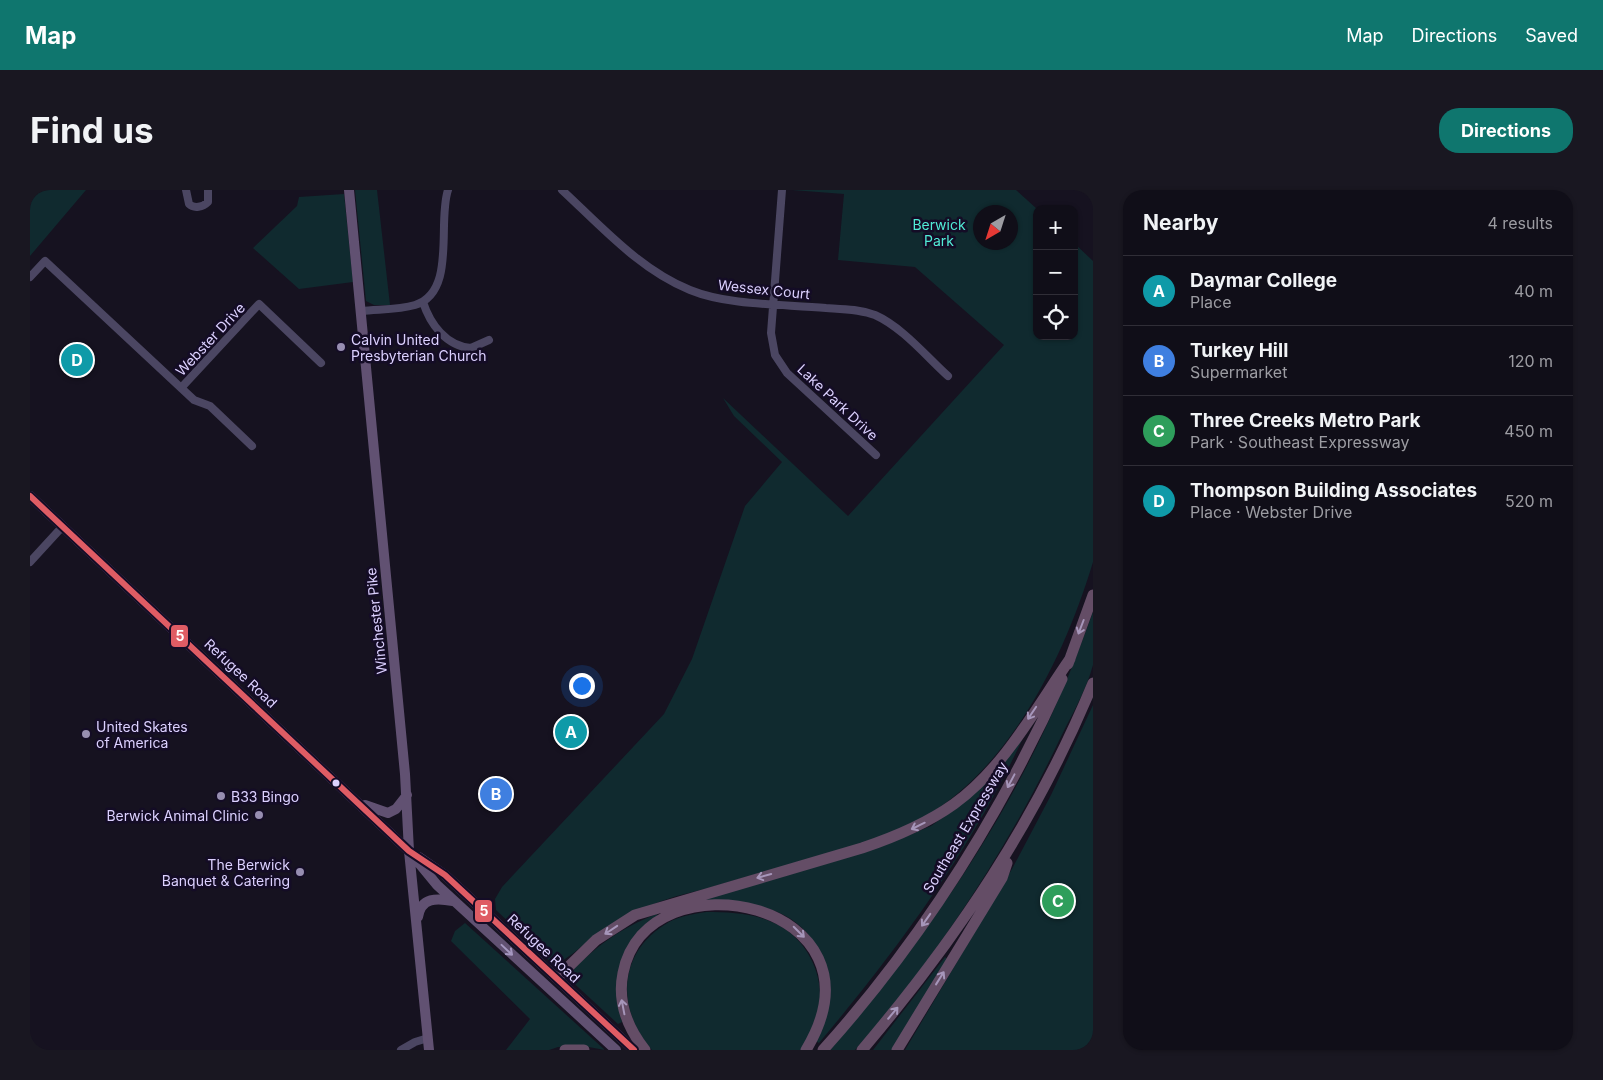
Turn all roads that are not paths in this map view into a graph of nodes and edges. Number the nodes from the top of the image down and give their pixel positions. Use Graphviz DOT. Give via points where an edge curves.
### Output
graph roads {
  1 [pos="186,190"];
  2 [pos="208,190"];
  3 [pos="349,190"];
  4 [pos="448,190"];
  5 [pos="562,190"];
  6 [pos="782,190"];
  7 [pos="30,278"];
  8 [pos="423,302"];
  9 [pos="773,304"];
  10 [pos="361,311"];
  11 [pos="489,340"];
  12 [pos="321,363"];
  13 [pos="948,376"];
  14 [pos="181,388"];
  15 [pos="252,446"];
  16 [pos="876,455"];
  17 [pos="30,496"];
  18 [pos="63,526"];
  19 [pos="30,562"];
  20 [pos="1093,595"];
  21 [pos="1070,658"];
  22 [pos="1093,683"];
  23 [pos="407,795"];
  24 [pos="357,802"];
  25 [pos="1015,842"];
  26 [pos="410,851"];
  27 [pos="455,902"];
  28 [pos="417,925"];
  29 [pos="557,978"];
  30 [pos="428,1038"];
  31 [pos="401,1050"];
  32 [pos="429,1050"];
  33 [pos="565,1050"];
  34 [pos="584,1050"];
  35 [pos="616,1050"];
  36 [pos="634,1050"];
  37 [pos="645,1050"];
  38 [pos="806,1050"];
  39 [pos="823,1050"];
  40 [pos="862,1050"];
  41 [pos="897,1050"];
  1 -- 2 [label="street" via="189,204 194,207 208,202"];
  3 -- 10 [label="main road, Winchester Pike"];
  4 -- 8 [label="street" via="440,276"];
  5 -- 9 [label="street, Wessex Court" via="660,276 712,297"];
  6 -- 9 [label="street, Lake Park Drive"];
  7 -- 14 [label="street, Webster Drive" via="45,261"];
  8 -- 10 [label="street" via="408,307"];
  8 -- 11 [label="street" via="430,321 449,340 471,348"];
  9 -- 13 [label="street, Wessex Court" via="852,310 874,315 894,327"];
  9 -- 16 [label="street, Lake Park Drive" via="771,333 779,361"];
  10 -- 23 [label="main road, Winchester Pike"];
  12 -- 14 [label="street, Webster Drive" via="259,304"];
  14 -- 15 [label="street, Webster Drive" via="194,400 210,406"];
  17 -- 18 [label="main road, Refugee Road"];
  18 -- 19 [label="street"];
  18 -- 24 [label="main road, Refugee Road"];
  20 -- 21 [label="highway, Southeast Expressway, one-way"];
  21 -- 29 [label="highway, one-way" via="1005,752 955,803 928,821 896,837 862,848 635,915 596,940"];
  21 -- 39 [label="highway, Southeast Expressway, one-way" via="1017,770 962,867 898,960"];
  22 -- 25 [label="highway" via="1054,770"];
  23 -- 24 [label="main road" via="396,809 388,813"];
  23 -- 26 [label="main road, Winchester Pike"];
  24 -- 26 [label="main road, Refugee Road"];
  40 -- 25 [label="highway, one-way" via="914,989"];
  41 -- 25 [label="highway, one-way" via="1002,878"];
  26 -- 27 [label="main road, Refugee Road"];
  26 -- 28 [label="main road, Winchester Pike"];
  26 -- 29 [label="main road, Refugee Road" via="445,875"];
  27 -- 28 [label="main road" via="436,898 424,902"];
  27 -- 35 [label="main road, Refugee Road, one-way"];
  28 -- 30 [label="main road, Winchester Pike"];
  29 -- 36 [label="main road, Refugee Road"];
  30 -- 31 [label="street"];
  30 -- 32 [label="main road, Winchester Pike"];
  33 -- 34 [label="highway"];
  37 -- 38 [label="highway, one-way" via="632,1033 624,1011 621,982 630,952 638,938 661,919 707,905 741,907 771,914 791,924 810,944 821,965 826,986 821,1022"];
}
